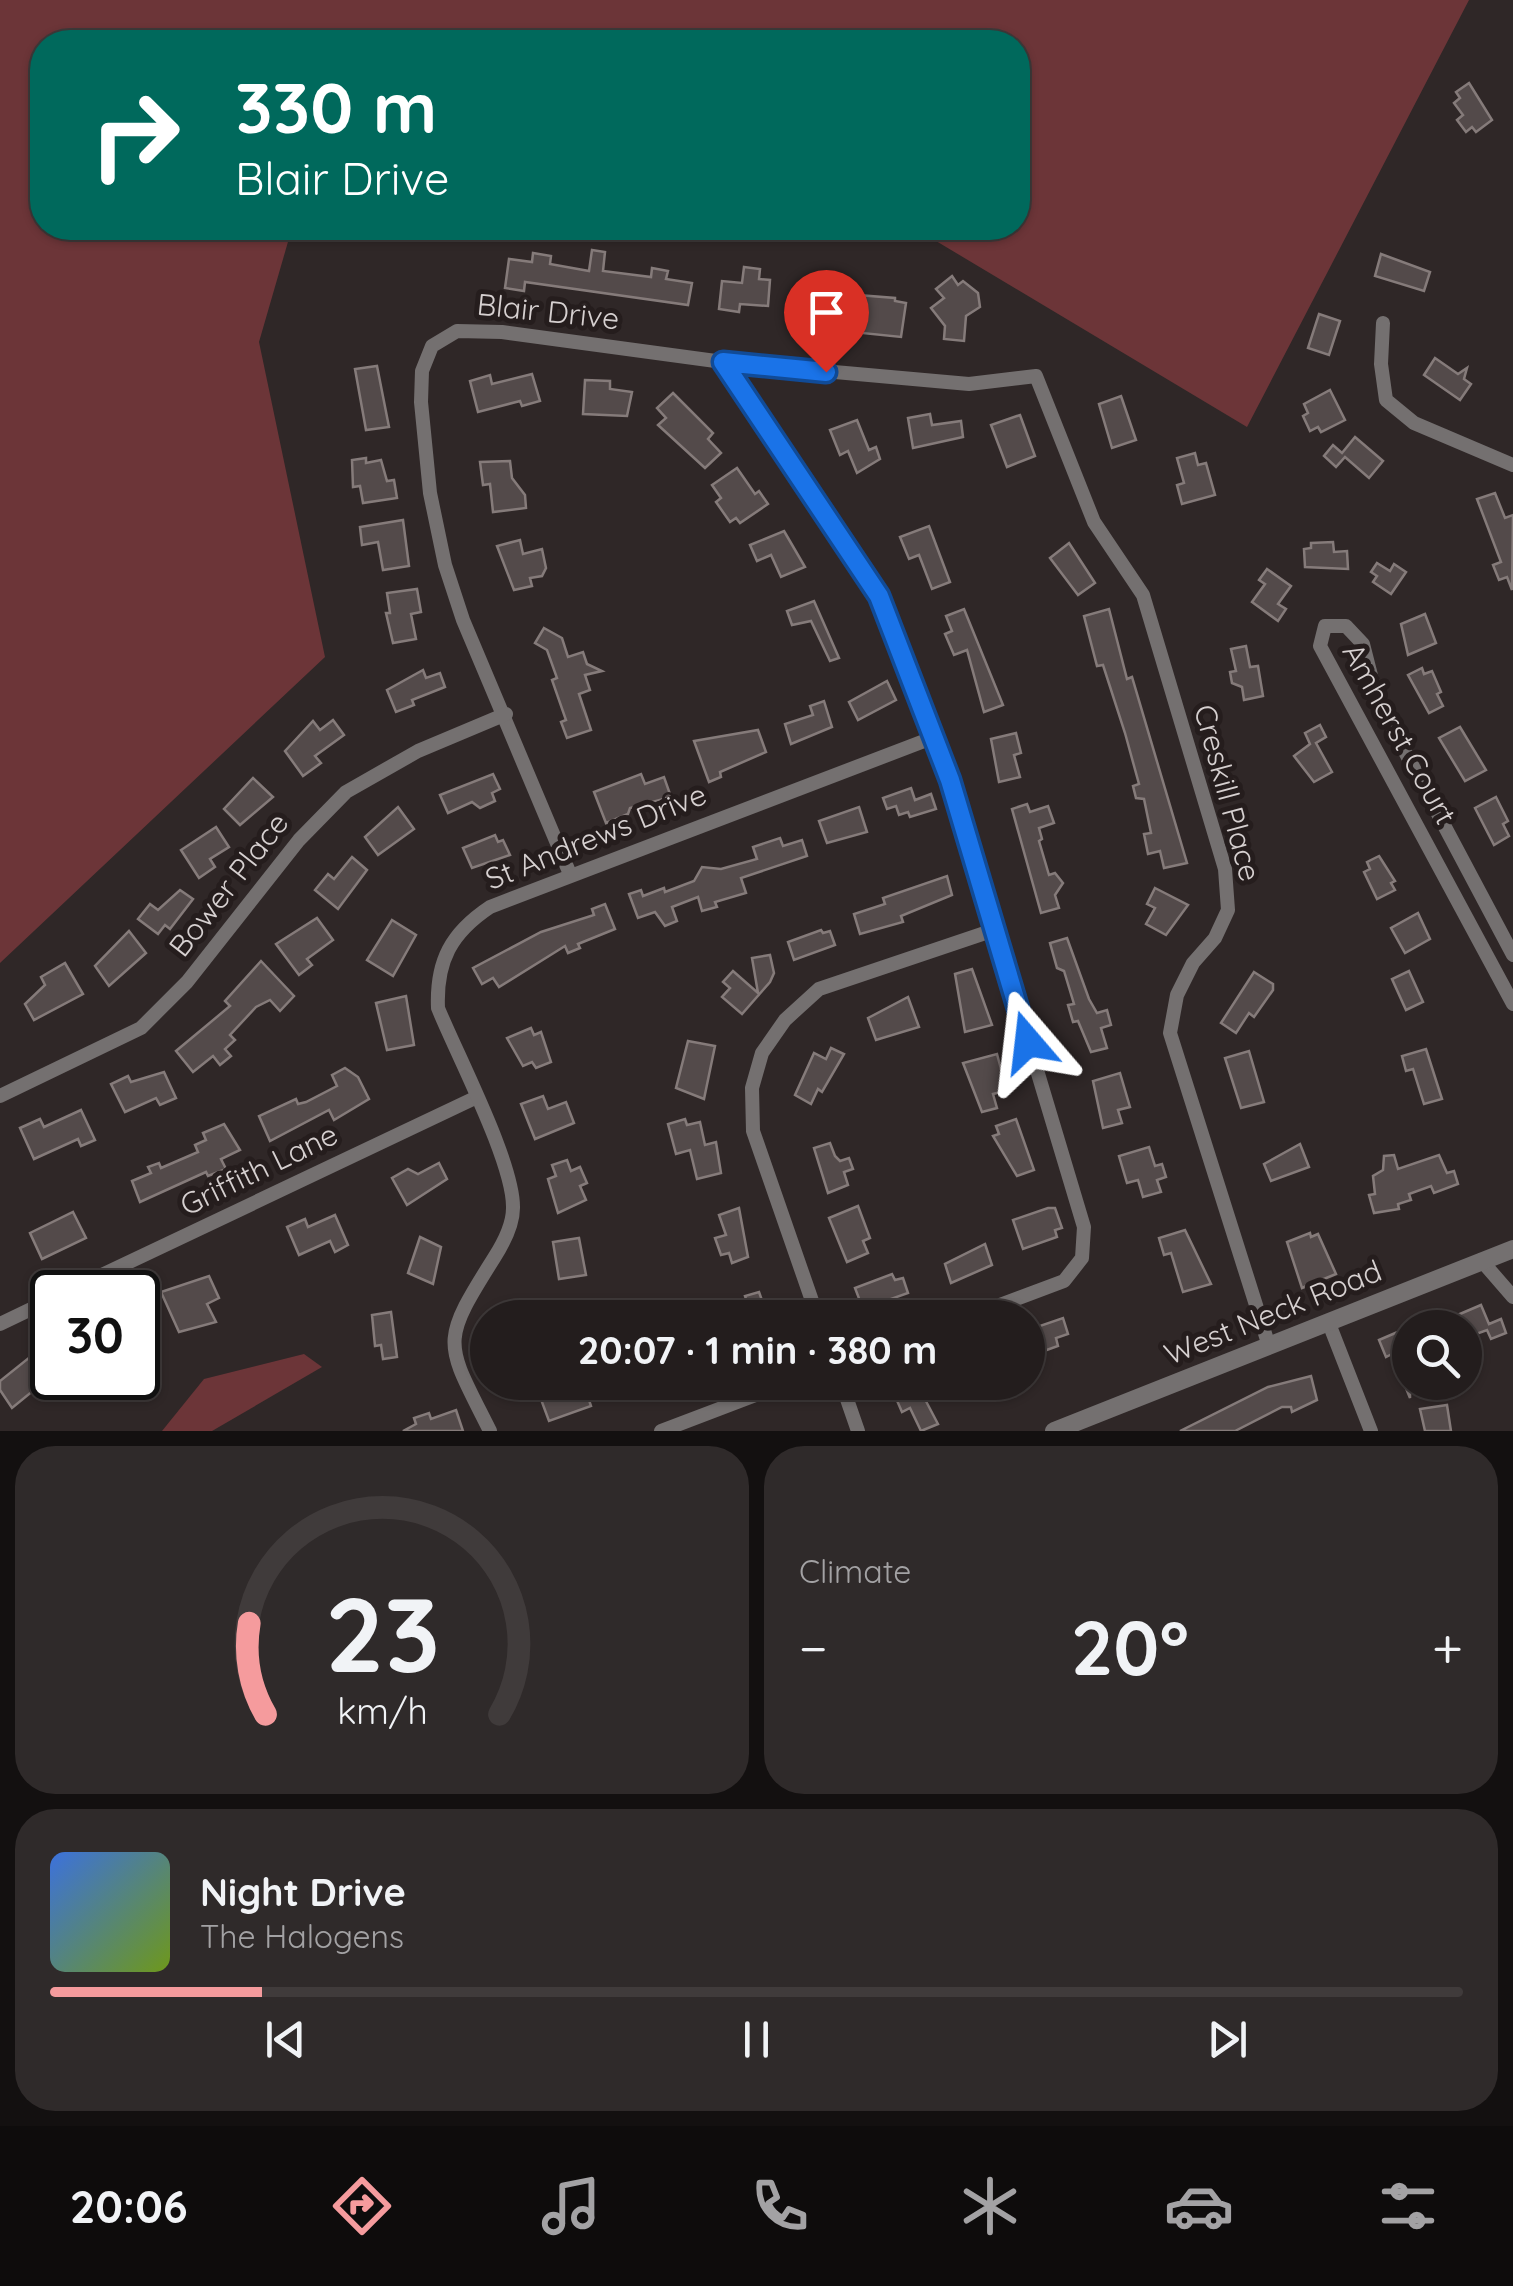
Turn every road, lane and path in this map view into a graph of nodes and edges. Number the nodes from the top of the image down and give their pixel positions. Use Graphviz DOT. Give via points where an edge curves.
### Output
graph roads {
  1 [pos="1383,323"];
  2 [pos="723,362"];
  3 [pos="1036,376"];
  4 [pos="1513,465"];
  5 [pos="506,714"];
  6 [pos="932,738"];
  7 [pos="570,874"];
  8 [pos="994,930"];
  9 [pos="1513,954"];
  10 [pos="1513,1004"];
  11 [pos="0,1096"];
  12 [pos="475,1098"];
  13 [pos="1513,1249"];
  14 [pos="1481,1260"];
  15 [pos="112,1270"];
  16 [pos="1513,1297"];
  17 [pos="812,1300"];
  18 [pos="1013,1300"];
  19 [pos="30,1310"];
  20 [pos="1328,1320"];
  21 [pos="0,1324"];
  22 [pos="1268,1344"];
  23 [pos="743,1400"];
  24 [pos="847,1400"];
  25 [pos="490,1431"];
  26 [pos="661,1431"];
  27 [pos="858,1431"];
  28 [pos="1054,1431"];
  29 [pos="1370,1431"];
  1 -- 4 [label="street" via="1386,400 1414,424"];
  2 -- 3 [label="street, Blair Drive" via="969,384"];
  2 -- 5 [label="street, Blair Drive" via="502,332 457,331 432,346 420,402 430,494 463,620"];
  2 -- 6 [label="street" via="879,596"];
  3 -- 22 [label="street, Creskill Place" via="1094,522 1143,594 1224,868 1228,910 1176,995 1170,1033"];
  5 -- 7 [label="street, Blair Drive"];
  5 -- 11 [label="street, Bower Place" via="418,751 346,792 141,1028"];
  6 -- 7 [label="street, St Andrews Drive"];
  6 -- 8 [label="street"];
  7 -- 12 [label="street, St Andrews Drive" via="490,908 466,923 444,952 438,1008"];
  8 -- 17 [label="street" via="819,989 785,1020 762,1054 752,1088 753,1131"];
  8 -- 18 [label="street" via="1084,1227 1082,1258 1064,1281"];
  9 -- 10 [label="street, Amherst Court" via="1378,699 1359,637 1338,623 1325,626 1320,646"];
  12 -- 15 [label="street, Griffith Lane"];
  12 -- 25 [label="street, St Andrews Drive" via="512,1179 514,1213 452,1333 454,1356"];
  13 -- 14 [label="street, West Neck Road"];
  14 -- 16 [label="street"];
  14 -- 20 [label="street, West Neck Road"];
  19 -- 21 [label="street"];
  20 -- 22 [label="street, West Neck Road"];
  20 -- 29 [label="street"];
  22 -- 28 [label="street, West Neck Road"];
  23 -- 26 [label="street"];
  24 -- 27 [label="street"];
}
